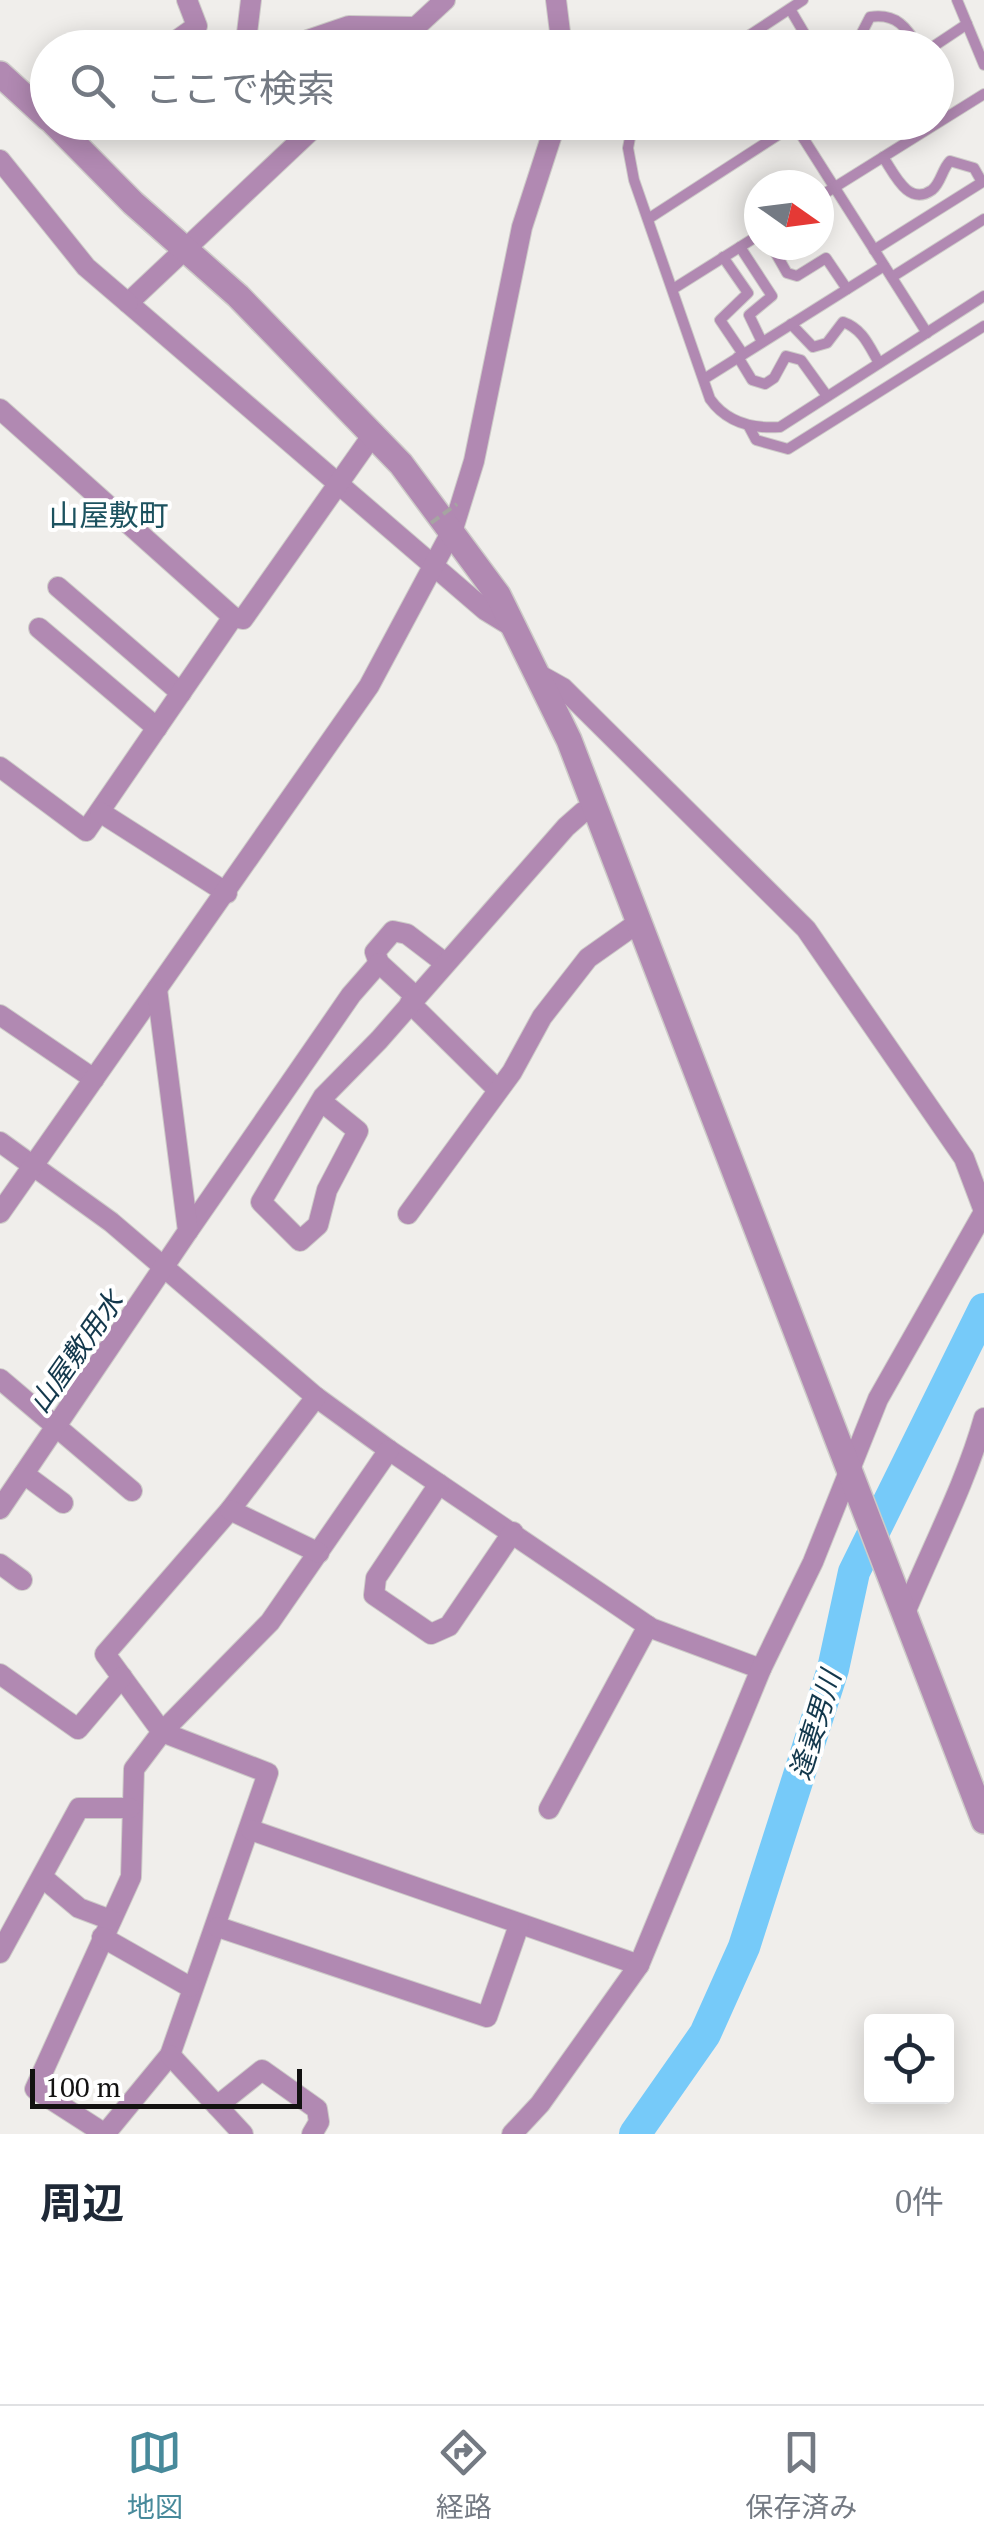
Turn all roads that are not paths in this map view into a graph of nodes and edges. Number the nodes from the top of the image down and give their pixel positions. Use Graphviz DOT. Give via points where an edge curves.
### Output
graph roads {
  1 [pos="187,0"];
  2 [pos="250,0"];
  3 [pos="445,0"];
  4 [pos="556,0"];
  5 [pos="803,0"];
  6 [pos="958,0"];
  7 [pos="790,8"];
  8 [pos="967,24"];
  9 [pos="415,27"];
  10 [pos="191,30"];
  11 [pos="247,30"];
  12 [pos="337,30"];
  13 [pos="412,30"];
  14 [pos="560,30"];
  15 [pos="761,30"];
  16 [pos="803,30"];
  17 [pos="863,30"];
  18 [pos="906,30"];
  19 [pos="954,33"];
  20 [pos="984,65"];
  21 [pos="0,74"];
  22 [pos="984,94"];
  23 [pos="30,101"];
  24 [pos="954,113"];
  25 [pos="71,140"];
  26 [pos="301,140"];
  27 [pos="550,140"];
  28 [pos="630,140"];
  29 [pos="774,140"];
  30 [pos="805,140"];
  31 [pos="910,140"];
  32 [pos="883,157"];
  33 [pos="0,160"];
  34 [pos="823,170"];
  35 [pos="983,182"];
  36 [pos="834,188"];
  37 [pos="984,219"];
  38 [pos="648,220"];
  39 [pos="744,244"];
  40 [pos="740,247"];
  41 [pos="188,248"];
  42 [pos="874,250"];
  43 [pos="723,258"];
  44 [pos="780,260"];
  45 [pos="823,260"];
  46 [pos="827,260"];
  47 [pos="884,266"];
  48 [pos="892,277"];
  49 [pos="673,289"];
  50 [pos="846,290"];
  51 [pos="984,296"];
  52 [pos="128,303"];
  53 [pos="791,324"];
  54 [pos="984,326"];
  55 [pos="927,332"];
  56 [pos="762,342"];
  57 [pos="741,356"];
  58 [pos="879,363"];
  59 [pos="704,379"];
  60 [pos="827,396"];
  61 [pos="0,410"];
  62 [pos="748,426"];
  63 [pos="374,433"];
  64 [pos="337,481"];
  65 [pos="447,519"];
  66 [pos="432,563"];
  67 [pos="58,587"];
  68 [pos="233,617"];
  69 [pos="39,628"];
  70 [pos="516,629"];
  71 [pos="538,674"];
  72 [pos="181,693"];
  73 [pos="157,728"];
  74 [pos="0,767"];
  75 [pos="596,809"];
  76 [pos="100,812"];
  77 [pos="227,893"];
  78 [pos="639,922"];
  79 [pos="445,963"];
  80 [pos="379,964"];
  81 [pos="157,990"];
  82 [pos="413,1000"];
  83 [pos="0,1015"];
  84 [pos="94,1079"];
  85 [pos="498,1090"];
  86 [pos="320,1101"];
  87 [pos="0,1142"];
  88 [pos="35,1164"];
  89 [pos="984,1211"];
  90 [pos="0,1213"];
  91 [pos="408,1214"];
  92 [pos="188,1230"];
  93 [pos="166,1269"];
  94 [pos="0,1379"];
  95 [pos="316,1397"];
  96 [pos="984,1418"];
  97 [pos="59,1424"];
  98 [pos="389,1450"];
  99 [pos="24,1474"];
  100 [pos="851,1476"];
  101 [pos="440,1484"];
  102 [pos="132,1491"];
  103 [pos="62,1502"];
  104 [pos="0,1510"];
  105 [pos="230,1510"];
  106 [pos="512,1532"];
  107 [pos="318,1553"];
  108 [pos="0,1564"];
  109 [pos="22,1580"];
  110 [pos="903,1607"];
  111 [pos="648,1626"];
  112 [pos="761,1669"];
  113 [pos="0,1674"];
  114 [pos="122,1677"];
  115 [pos="162,1732"];
  116 [pos="130,1808"];
  117 [pos="549,1809"];
  118 [pos="984,1821"];
  119 [pos="250,1830"];
  120 [pos="42,1877"];
  121 [pos="518,1925"];
  122 [pos="218,1927"];
  123 [pos="107,1928"];
  124 [pos="2,1942"];
  125 [pos="638,1965"];
  126 [pos="190,1987"];
  127 [pos="170,2055"];
  128 [pos="217,2106"];
  129 [pos="243,2134"];
  130 [pos="312,2134"];
  131 [pos="512,2134"];
  1 -- 10 [label="street" via="197,26"];
  2 -- 11 [label="street"];
  3 -- 9 [label="street"];
  4 -- 14 [label="street"];
  5 -- 7 [label="lane"];
  6 -- 8 [label="lane"];
  7 -- 15 [label="lane"];
  7 -- 16 [label="lane"];
  8 -- 19 [label="lane"];
  8 -- 20 [label="lane"];
  9 -- 12 [label="street"];
  9 -- 13 [label="street"];
  17 -- 18 [label="lane" via="870,17 883,15"];
  21 -- 23 [label="street"];
  22 -- 24 [label="lane"];
  25 -- 41 [label="street"];
  26 -- 41 [label="street"];
  27 -- 65 [label="street" via="522,227 474,460"];
  28 -- 38 [label="lane"];
  29 -- 38 [label="lane"];
  30 -- 34 [label="lane"];
  31 -- 32 [label="lane"];
  32 -- 35 [label="lane" via="905,190 918,195 931,190 950,161 974,168"];
  32 -- 36 [label="lane"];
  33 -- 52 [label="street" via="86,268"];
  35 -- 42 [label="lane"];
  36 -- 42 [label="lane"];
  37 -- 48 [label="lane"];
  38 -- 49 [label="lane"];
  39 -- 40 [label="lane"];
  40 -- 43 [label="lane"];
  40 -- 56 [label="lane" via="772,296 750,315"];
  41 -- 52 [label="street"];
  41 -- 63 [label="street"];
  42 -- 47 [label="lane"];
  43 -- 49 [label="lane"];
  43 -- 57 [label="lane" via="748,293 720,320"];
  44 -- 45 [label="lane" via="796,276"];
  46 -- 50 [label="lane"];
  47 -- 48 [label="lane"];
  47 -- 50 [label="lane"];
  48 -- 55 [label="lane"];
  49 -- 59 [label="lane"];
  50 -- 53 [label="lane"];
  51 -- 55 [label="lane"];
  52 -- 64 [label="street"];
  53 -- 56 [label="lane"];
  53 -- 58 [label="lane" via="813,347 826,344 843,322 851,324"];
  54 -- 62 [label="lane" via="788,449 756,440"];
  55 -- 58 [label="lane"];
  56 -- 57 [label="lane"];
  57 -- 59 [label="lane"];
  57 -- 60 [label="lane" via="752,380 764,384 786,356 801,360"];
  58 -- 60 [label="lane"];
  59 -- 62 [label="lane" via="721,414"];
  60 -- 62 [label="lane" via="780,427"];
  61 -- 68 [label="street"];
  63 -- 64 [label="street"];
  63 -- 65 [label="street"];
  64 -- 66 [label="street"];
  64 -- 68 [label="street" via="243,619"];
  65 -- 66 [label="street"];
  65 -- 70 [label="street"];
  66 -- 70 [label="street"];
  66 -- 77 [label="street" via="369,686"];
  67 -- 72 [label="street"];
  68 -- 72 [label="street"];
  69 -- 73 [label="street"];
  70 -- 71 [label="street"];
  71 -- 75 [label="street"];
  71 -- 89 [label="street" via="564,688 806,929 964,1158"];
  72 -- 73 [label="street"];
  73 -- 76 [label="street"];
  74 -- 76 [label="street" via="86,831"];
  75 -- 78 [label="street"];
  75 -- 79 [label="street" via="566,827"];
  76 -- 77 [label="street"];
  77 -- 81 [label="street"];
  78 -- 85 [label="street" via="588,958"];
  78 -- 100 [label="street"];
  79 -- 80 [label="street" via="407,934 393,932 376,952"];
  79 -- 82 [label="street"];
  80 -- 82 [label="street"];
  80 -- 92 [label="street" via="351,994"];
  81 -- 84 [label="street"];
  81 -- 92 [label="street"];
  82 -- 85 [label="street"];
  82 -- 86 [label="street"];
  83 -- 84 [label="street"];
  84 -- 88 [label="street"];
  85 -- 91 [label="street"];
  86 -- 86 [label="street" via="261,1202 300,1241 318,1225 327,1190 358,1131"];
  87 -- 88 [label="street"];
  88 -- 90 [label="street"];
  88 -- 93 [label="street"];
  89 -- 100 [label="street" via="878,1398"];
  92 -- 93 [label="street"];
  93 -- 95 [label="street"];
  93 -- 97 [label="street"];
  94 -- 97 [label="street"];
  95 -- 98 [label="street"];
  95 -- 105 [label="street"];
  96 -- 110 [label="street" via="973,1457"];
  97 -- 99 [label="street"];
  97 -- 102 [label="street"];
  98 -- 101 [label="street"];
  98 -- 107 [label="street"];
  99 -- 103 [label="street"];
  99 -- 104 [label="street"];
  100 -- 110 [label="street"];
  100 -- 112 [label="street"];
  101 -- 106 [label="street"];
  101 -- 106 [label="street" via="376,1578 374,1595 431,1634 449,1626"];
  105 -- 107 [label="street"];
  105 -- 114 [label="street" via="104,1654"];
  106 -- 111 [label="street"];
  107 -- 115 [label="street" via="270,1622"];
  108 -- 109 [label="street"];
  110 -- 118 [label="street"];
  111 -- 112 [label="street"];
  111 -- 117 [label="street"];
  112 -- 125 [label="street"];
  113 -- 114 [label="street" via="78,1729"];
  114 -- 115 [label="street"];
  115 -- 116 [label="street" via="134,1768"];
  115 -- 119 [label="street" via="268,1773"];
  116 -- 120 [label="street" via="79,1808"];
  116 -- 123 [label="street" via="131,1877"];
  119 -- 121 [label="street"];
  119 -- 122 [label="street"];
  120 -- 123 [label="street"];
  120 -- 124 [label="street"];
  121 -- 122 [label="street" via="486,2017"];
  121 -- 125 [label="street"];
  122 -- 126 [label="street" via="199,1980"];
  123 -- 126 [label="street"];
  123 -- 127 [label="street" via="35,2088 105,2134"];
  125 -- 131 [label="street"];
  126 -- 127 [label="street"];
  127 -- 128 [label="street"];
  128 -- 129 [label="street"];
  128 -- 130 [label="street" via="262,2070 316,2110"];
}
